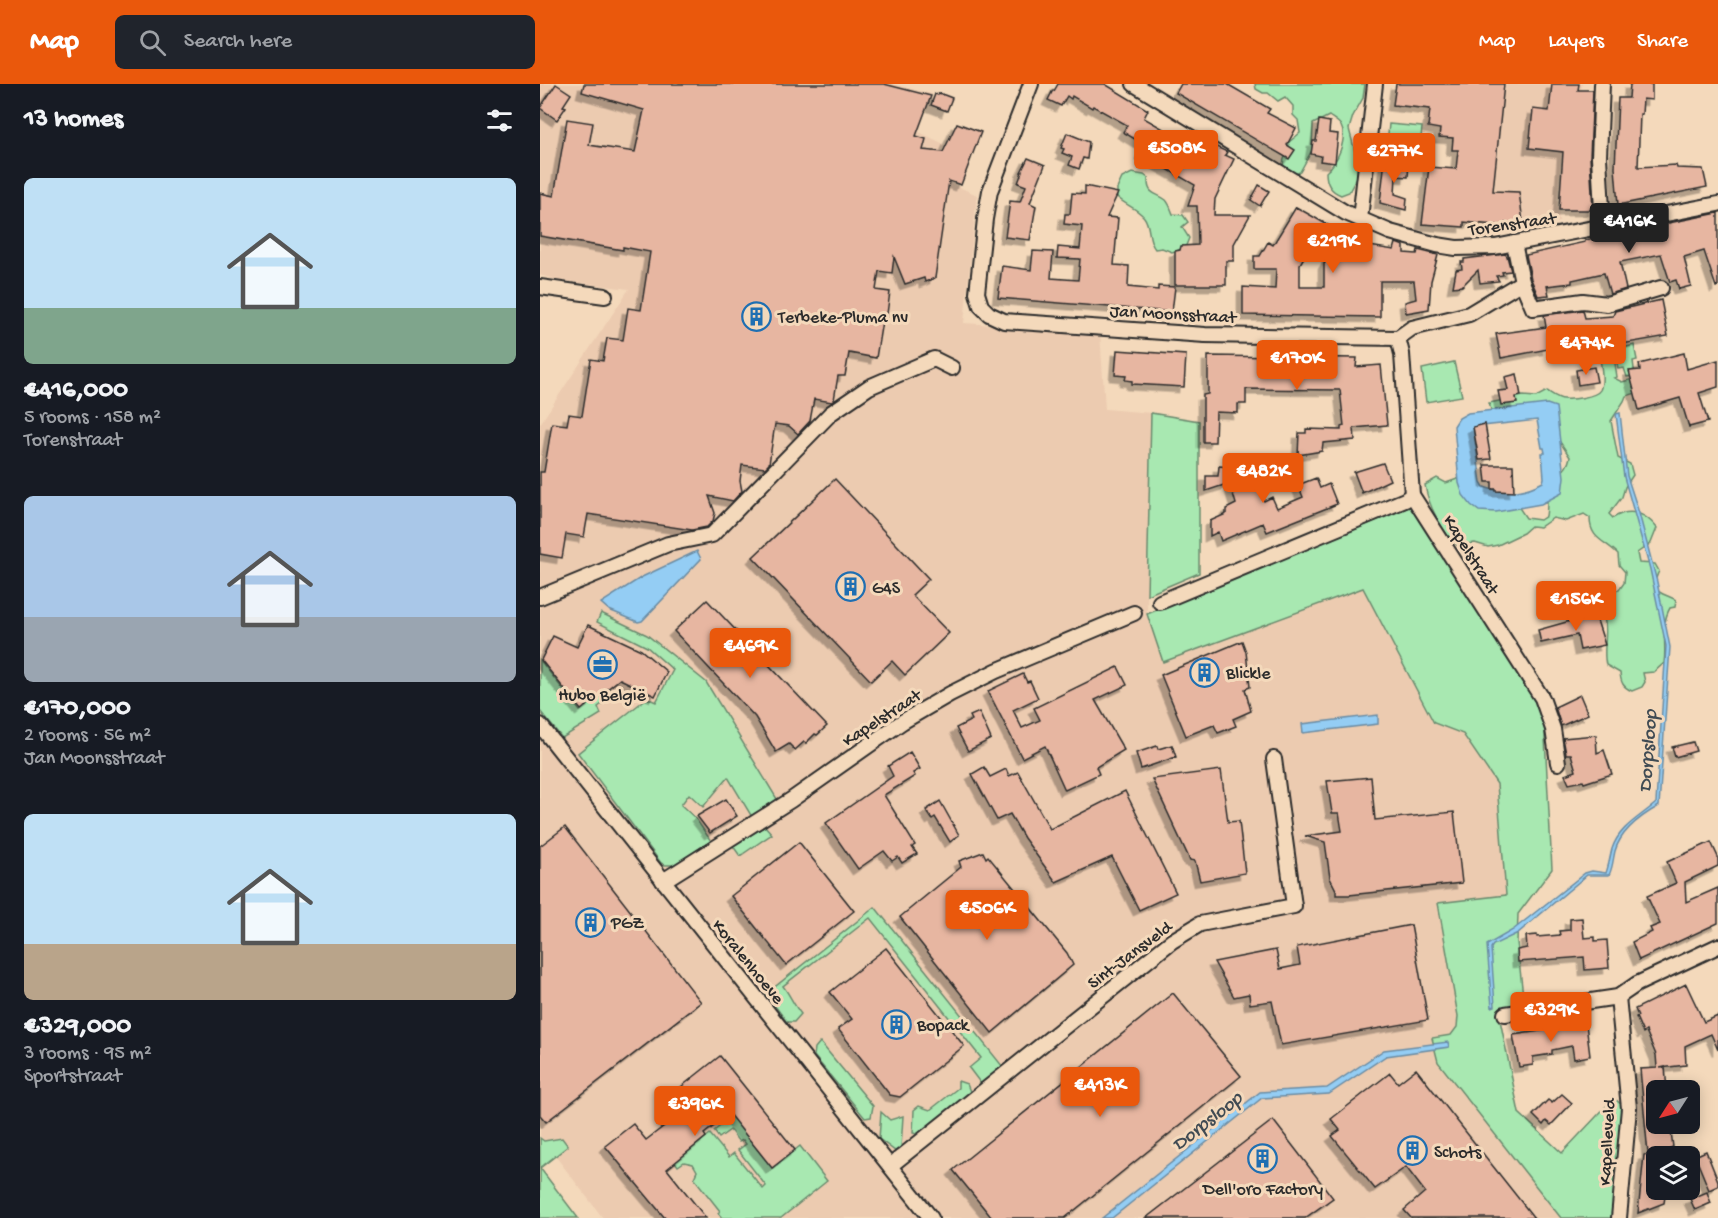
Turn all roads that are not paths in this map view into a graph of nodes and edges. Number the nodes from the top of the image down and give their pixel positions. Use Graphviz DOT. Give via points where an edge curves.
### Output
graph roads {
  1 [pos="1031,84"];
  2 [pos="1134,84"];
  3 [pos="1375,84"];
  4 [pos="1602,84"];
  5 [pos="1718,204"];
  6 [pos="1360,219"];
  7 [pos="1603,227"];
  8 [pos="1514,243"];
  9 [pos="1522,282"];
  10 [pos="540,287"];
  11 [pos="1661,288"];
  12 [pos="605,296"];
  13 [pos="1398,338"];
  14 [pos="952,368"];
  15 [pos="1412,495"];
  16 [pos="540,597"];
  17 [pos="1160,602"];
  18 [pos="1134,613"];
  19 [pos="540,725"];
  20 [pos="1274,759"];
  21 [pos="1558,763"];
  22 [pos="663,881"];
  23 [pos="1718,946"];
  24 [pos="1618,997"];
  25 [pos="1505,1014"];
  26 [pos="890,1166"];
  27 [pos="931,1218"];
  28 [pos="1619,1218"];
  1 -- 13 [label="street, Jan Moonsstraat" via="990,191 977,293 989,314 1004,321 1168,333"];
  2 -- 6 [label="street, Torenstraat"];
  3 -- 6 [label="street"];
  4 -- 7 [label="street" via="1599,157"];
  5 -- 7 [label="street, Torenstraat"];
  6 -- 8 [label="street, Torenstraat" via="1412,239 1456,248"];
  7 -- 8 [label="street, Torenstraat"];
  8 -- 9 [label="street"];
  9 -- 11 [label="street" via="1533,308 1583,301 1607,304"];
  9 -- 13 [label="street, Jan Moonsstraat" via="1469,314 1412,328"];
  10 -- 12 [label="street"];
  13 -- 15 [label="street, Kapelstraat"];
  14 -- 16 [label="street" via="934,359 869,387 831,413 712,535 668,544"];
  15 -- 17 [label="street"];
  15 -- 21 [label="street, Kapelstraat" via="1542,698 1553,729"];
  18 -- 22 [label="street, Kapelstraat" via="950,694"];
  19 -- 22 [label="street, Koralenhoeve"];
  20 -- 26 [label="street, Sint-Jansveld" via="1294,906 1200,924 1172,941"];
  22 -- 26 [label="street, Koralenhoeve"];
  23 -- 24 [label="street"];
  24 -- 25 [label="street"];
  24 -- 28 [label="street, Kapelleveld" via="1629,1108"];
  26 -- 27 [label="street, Koralenhoeve"];
}
